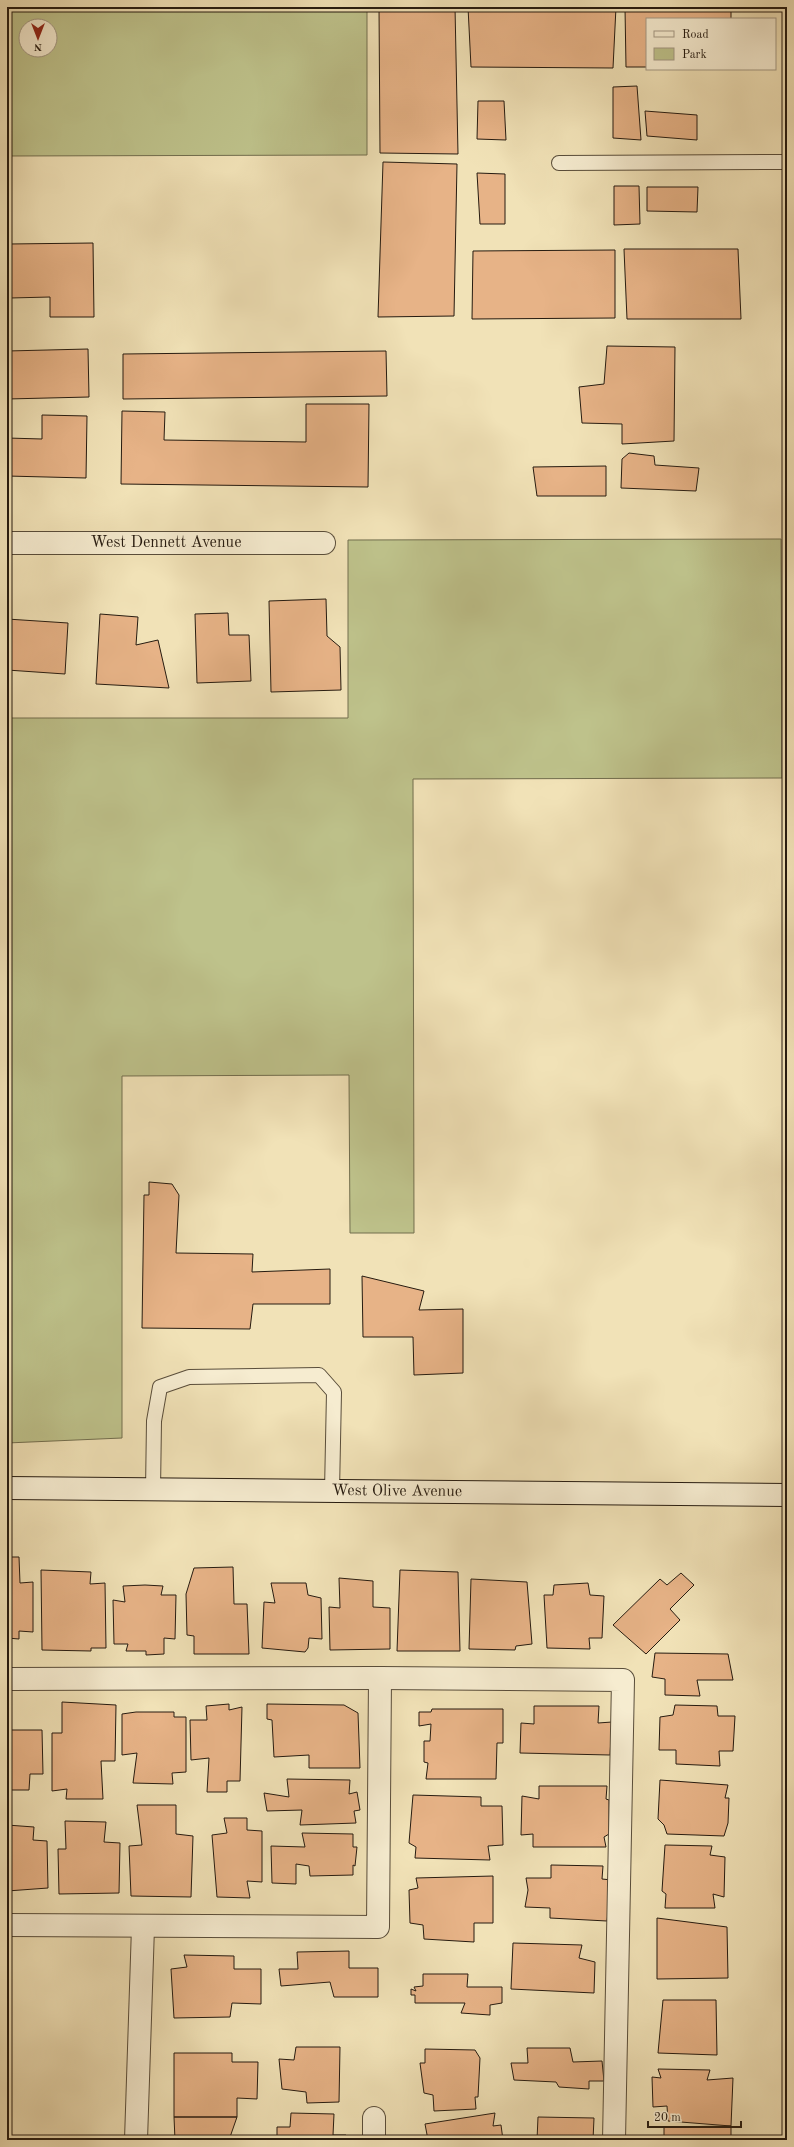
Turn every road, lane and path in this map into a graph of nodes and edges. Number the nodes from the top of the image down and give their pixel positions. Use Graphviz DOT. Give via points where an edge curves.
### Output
graph roads {
  1 [pos="787,162"];
  2 [pos="559,163"];
  3 [pos="7,543"];
  4 [pos="324,543"];
  5 [pos="7,1488"];
  6 [pos="153,1490"];
  7 [pos="332,1491"];
  8 [pos="787,1495"];
  9 [pos="380,1678"];
  10 [pos="7,1679"];
  11 [pos="7,1924"];
  12 [pos="143,1927"];
  13 [pos="374,2118"];
  14 [pos="136,2140"];
  15 [pos="374,2140"];
  16 [pos="614,2140"];
  1 -- 2 [label="lane"];
  3 -- 4 [label="street, West Dennett Avenue"];
  5 -- 6 [label="street, West Olive Avenue"];
  6 -- 7 [label="street, West Olive Avenue"];
  6 -- 7 [label="lane" via="154,1421 160,1387 189,1376 319,1376 334,1392"];
  7 -- 8 [label="street, West Olive Avenue"];
  9 -- 10 [label="street"];
  9 -- 12 [label="street" via="378,1927"];
  9 -- 16 [label="street" via="623,1680"];
  11 -- 12 [label="street"];
  12 -- 14 [label="street"];
  13 -- 15 [label="street"];
}
